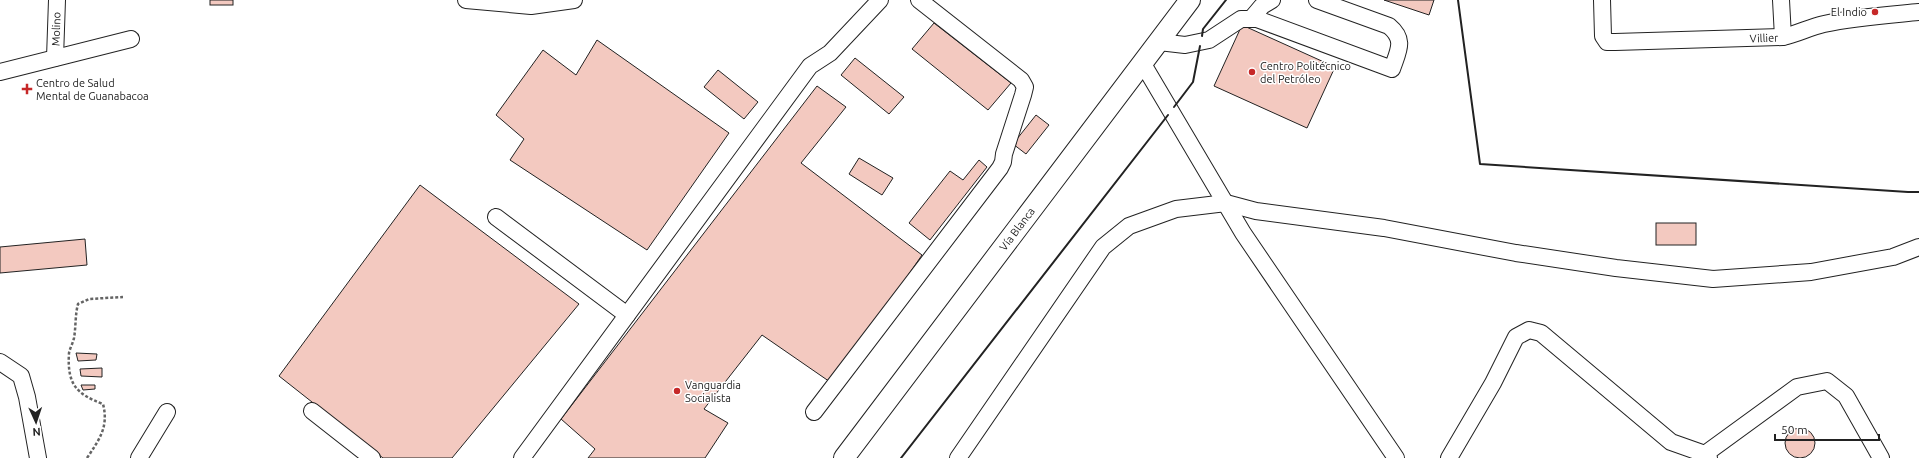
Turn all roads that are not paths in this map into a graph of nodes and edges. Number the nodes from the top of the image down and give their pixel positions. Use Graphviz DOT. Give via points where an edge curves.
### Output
graph roads {
  1 [pos="57,0"];
  2 [pos="466,0"];
  3 [pos="574,0"];
  4 [pos="880,0"];
  5 [pos="919,0"];
  6 [pos="1190,0"];
  7 [pos="1272,0"];
  8 [pos="1317,0"];
  9 [pos="1602,0"];
  10 [pos="1781,0"];
  11 [pos="1919,12"];
  12 [pos="1250,19"];
  13 [pos="1783,37"];
  14 [pos="132,39"];
  15 [pos="1158,42"];
  16 [pos="55,58"];
  17 [pos="1143,64"];
  18 [pos="0,72"];
  19 [pos="1226,204"];
  20 [pos="496,217"];
  21 [pos="1919,247"];
  22 [pos="627,316"];
  23 [pos="0,362"];
  24 [pos="166,412"];
  25 [pos="312,412"];
  26 [pos="814,412"];
  27 [pos="1707,456"];
  28 [pos="38,458"];
  29 [pos="139,458"];
  30 [pos="372,458"];
  31 [pos="522,458"];
  32 [pos="844,458"];
  33 [pos="958,458"];
  34 [pos="1396,458"];
  35 [pos="1449,458"];
  36 [pos="1881,458"];
  1 -- 16 [label="street, Molino"];
  2 -- 3 [label="street" via="531,6"];
  4 -- 22 [label="street" via="830,53 810,66"];
  5 -- 26 [label="street" via="1021,80 1025,87 1023,95 1004,154 1004,162"];
  6 -- 15 [label="main road, Vía Blanca"];
  7 -- 12 [label="street"];
  8 -- 12 [label="street" via="1389,26 1397,32 1400,45 1392,69 1257,19"];
  9 -- 13 [label="street, Villier" via="1603,36 1607,42"];
  10 -- 13 [label="street"];
  11 -- 13 [label="street, Villier" via="1865,16 1822,24 1800,34"];
  12 -- 15 [label="street" via="1241,19 1208,40 1185,44"];
  14 -- 16 [label="street"];
  15 -- 17 [label="main road, Vía Blanca"];
  16 -- 18 [label="street"];
  17 -- 19 [label="street"];
  17 -- 32 [label="main road, Vía Blanca"];
  19 -- 21 [label="street" via="1256,211 1384,228 1516,253 1616,268 1713,278 1811,272 1893,257"];
  19 -- 33 [label="street" via="1176,209 1129,226 1103,247"];
  19 -- 34 [label="street" via="1243,233"];
  20 -- 22 [label="street"];
  22 -- 31 [label="street"];
  23 -- 28 [label="street" via="21,376"];
  24 -- 29 [label="street"];
  25 -- 30 [label="street"];
  27 -- 35 [label="street" via="1671,442 1542,333 1530,330 1516,337 1493,383"];
  27 -- 36 [label="street" via="1797,387 1827,382 1846,396"];
}
